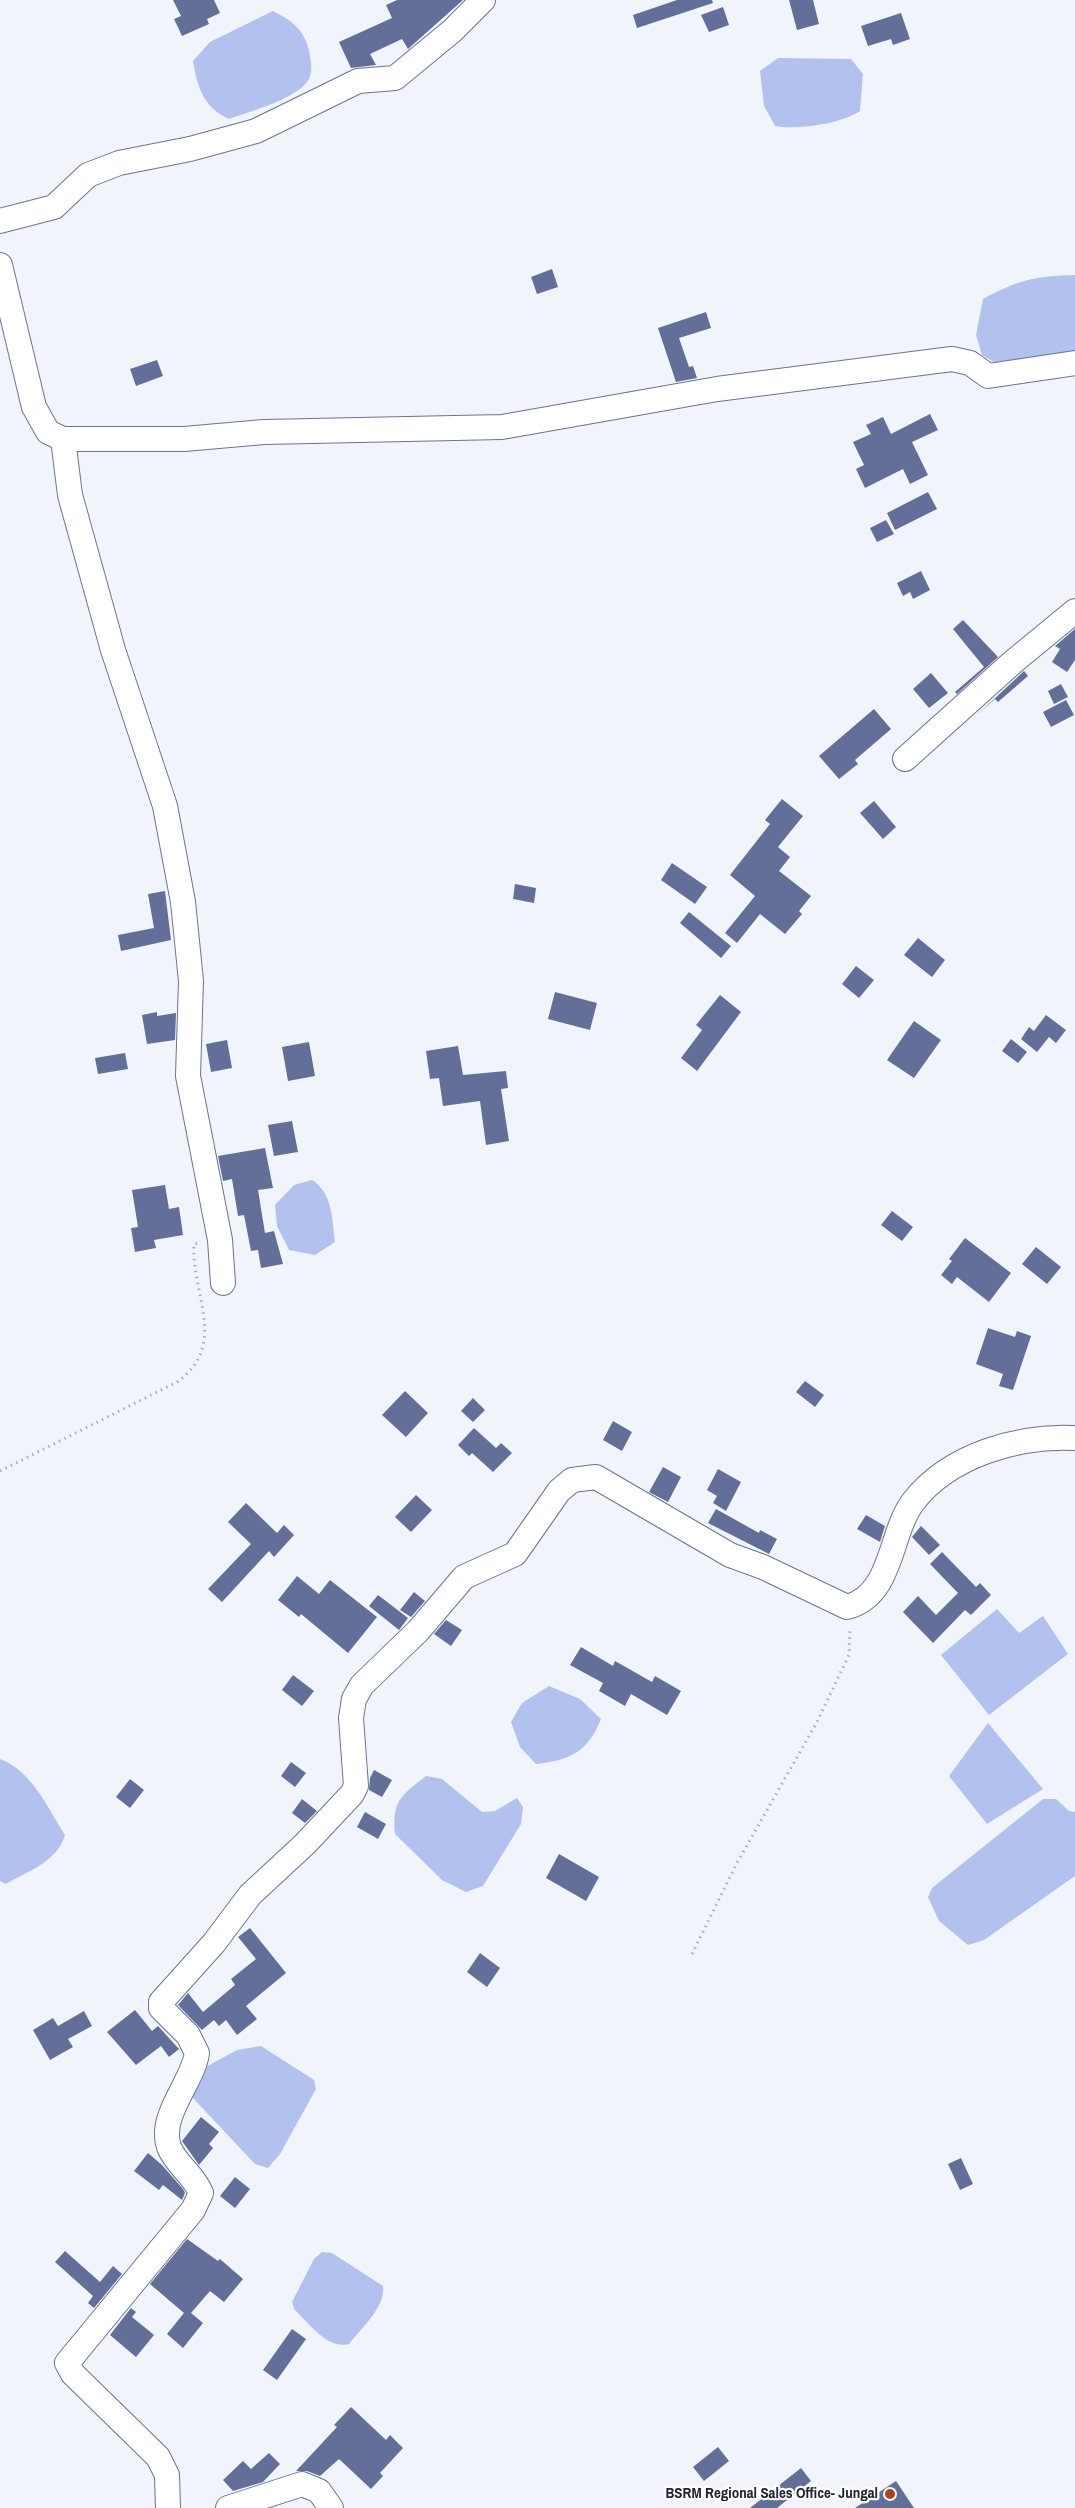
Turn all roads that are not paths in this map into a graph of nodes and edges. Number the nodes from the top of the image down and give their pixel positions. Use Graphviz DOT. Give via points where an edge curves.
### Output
graph roads {
  1 [pos="483,0"];
  2 [pos="0,221"];
  3 [pos="0,265"];
  4 [pos="1075,363"];
  5 [pos="63,439"];
  6 [pos="1075,611"];
  7 [pos="905,759"];
  8 [pos="223,1283"];
  9 [pos="1075,1438"];
  10 [pos="168,2508"];
  11 [pos="228,2508"];
  12 [pos="331,2508"];
  1 -- 2 [label="street" via="395,78 358,81 256,131 119,163 88,175 54,207"];
  3 -- 5 [label="street" via="34,407 48,432"];
  4 -- 5 [label="street" via="988,376 970,363 952,359 717,389 502,427 264,432 184,439"];
  5 -- 8 [label="street" via="70,495 113,650 165,806 183,902 190,969 188,1076 220,1240"];
  6 -- 7 [label="street"];
  9 -- 10 [label="street" via="1047,1437 1001,1446 949,1469 912,1504 882,1576 861,1604 847,1607 763,1567 730,1556 596,1477 580,1477 559,1491 515,1554 464,1577 362,1685 354,1699 351,1718 356,1786 352,1794 250,1895 214,1943 161,2002 161,2008 188,2035 197,2053 170,2119 168,2144 201,2193 193,2210 67,2362 73,2374 158,2457 167,2475"];
  11 -- 12 [label="street" via="302,2484 319,2491"];
}
